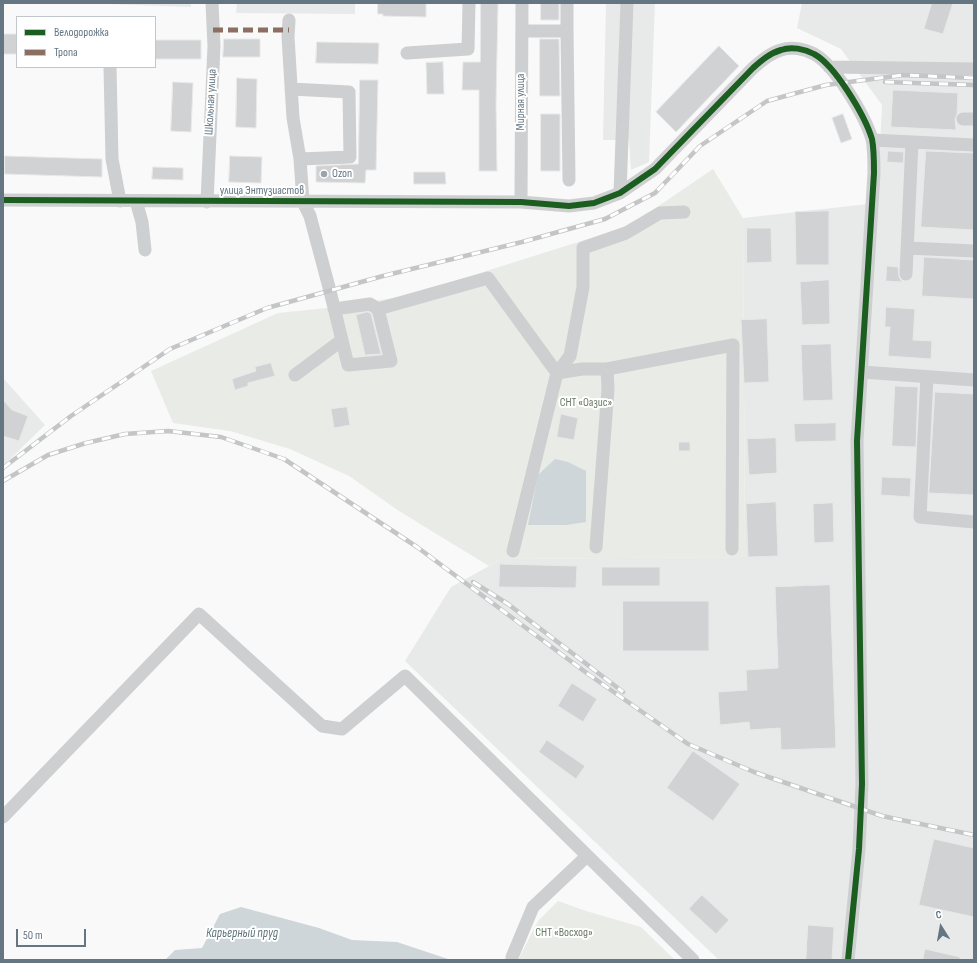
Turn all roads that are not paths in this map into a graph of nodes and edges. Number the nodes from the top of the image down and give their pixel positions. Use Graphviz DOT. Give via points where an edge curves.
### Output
graph roads {
  1 [pos="212,3"];
  2 [pos="469,3"];
  3 [pos="522,3"];
  4 [pos="567,3"];
  5 [pos="627,3"];
  6 [pos="289,20"];
  7 [pos="522,31"];
  8 [pos="567,31"];
  9 [pos="407,53"];
  10 [pos="828,67"];
  11 [pos="110,68"];
  12 [pos="974,69"];
  13 [pos="291,89"];
  14 [pos="872,140"];
  15 [pos="912,142"];
  16 [pos="974,145"];
  17 [pos="300,159"];
  18 [pos="569,180"];
  19 [pos="620,193"];
  20 [pos="3,200"];
  21 [pos="120,201"];
  22 [pos="136,201"];
  23 [pos="207,202"];
  24 [pos="303,202"];
  25 [pos="521,202"];
  26 [pos="684,212"];
  27 [pos="907,248"];
  28 [pos="145,250"];
  29 [pos="974,251"];
  30 [pos="906,274"];
  31 [pos="334,308"];
  32 [pos="378,309"];
  33 [pos="342,340"];
  34 [pos="607,369"];
  35 [pos="862,372"];
  36 [pos="557,373"];
  37 [pos="296,375"];
  38 [pos="927,376"];
  39 [pos="974,380"];
  40 [pos="974,522"];
  41 [pos="596,547"];
  42 [pos="732,548"];
  43 [pos="513,551"];
  44 [pos="3,817"];
  45 [pos="587,856"];
  46 [pos="514,959"];
  47 [pos="693,960"];
  48 [pos="848,960"];
  1 -- 23 [label="street, Школьная улица" via="214,46"];
  2 -- 9 [label="street" via="468,50"];
  3 -- 7 [label="street, Мирная улица"];
  4 -- 8 [label="street"];
  5 -- 19 [label="street"];
  6 -- 13 [label="street"];
  7 -- 8 [label="street"];
  7 -- 25 [label="street, Мирная улица"];
  8 -- 18 [label="street"];
  10 -- 12 [label="street"];
  10 -- 14 [label="street, улица Энтузиастов" via="860,109"];
  10 -- 19 [label="street, улица Энтузиастов" via="814,54 795,48 782,49 766,57 655,169"];
  11 -- 21 [label="street" via="112,159"];
  13 -- 17 [label="street"];
  13 -- 17 [label="street" via="349,92 350,158"];
  14 -- 15 [label="street"];
  14 -- 35 [label="street, улица Энтузиастов" via="874,173"];
  15 -- 16 [label="street"];
  15 -- 27 [label="street"];
  17 -- 24 [label="street"];
  19 -- 25 [label="street, улица Энтузиастов" via="594,203 569,206"];
  20 -- 21 [label="street, улица Энтузиастов"];
  21 -- 22 [label="street, улица Энтузиастов"];
  22 -- 23 [label="street, улица Энтузиастов"];
  22 -- 28 [label="street" via="142,222"];
  23 -- 24 [label="street, улица Энтузиастов"];
  24 -- 25 [label="street, улица Энтузиастов"];
  24 -- 31 [label="street" via="310,216"];
  26 -- 36 [label="street" via="660,213 626,233 583,248 583,287 570,356"];
  27 -- 29 [label="street"];
  27 -- 30 [label="street"];
  31 -- 32 [label="street" via="370,304"];
  31 -- 33 [label="street"];
  32 -- 33 [label="street" via="391,361 348,365"];
  32 -- 36 [label="street" via="488,278"];
  33 -- 37 [label="street"];
  34 -- 36 [label="street"];
  34 -- 41 [label="street" via="608,389"];
  34 -- 42 [label="street" via="733,345"];
  35 -- 38 [label="street"];
  35 -- 48 [label="street, улица Энтузиастов" via="857,441 862,784 859,849"];
  36 -- 43 [label="street"];
  38 -- 39 [label="street"];
  38 -- 40 [label="street" via="920,517"];
  44 -- 45 [label="street" via="199,614 322,726 342,729 405,676"];
  45 -- 46 [label="street" via="534,907"];
  45 -- 47 [label="street"];
}
